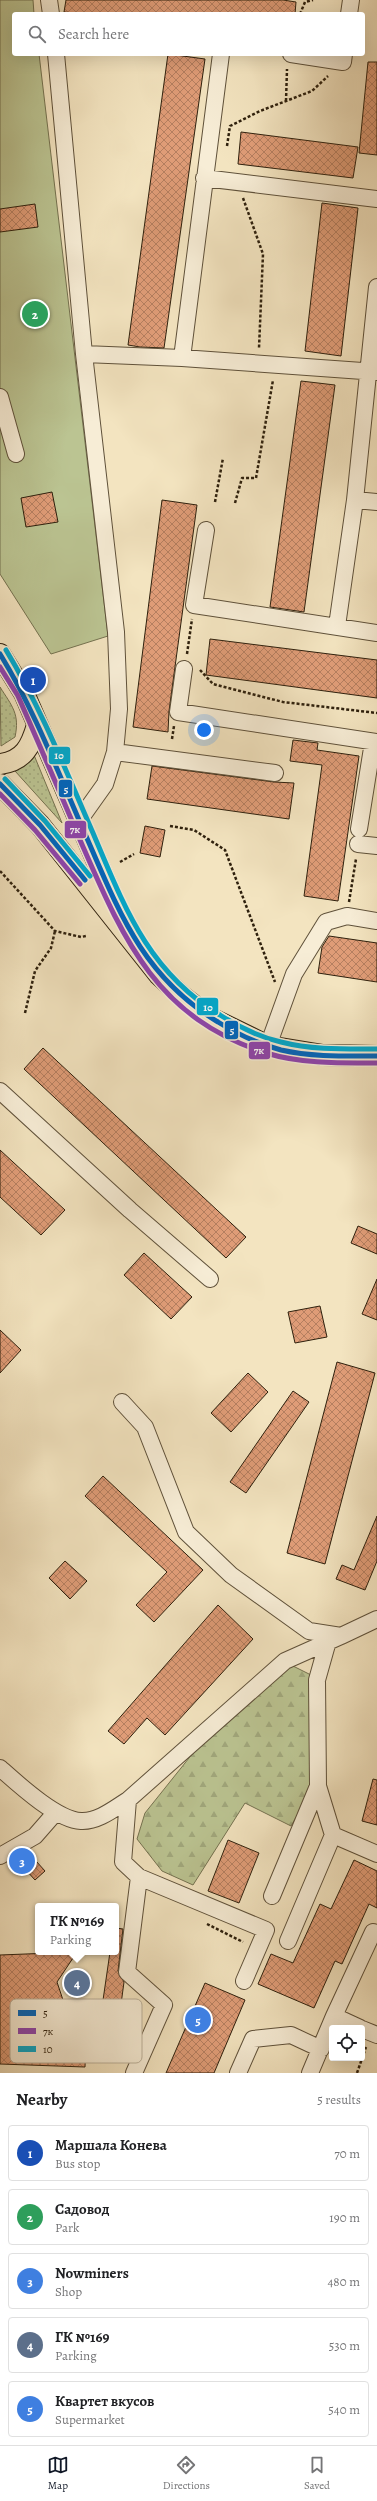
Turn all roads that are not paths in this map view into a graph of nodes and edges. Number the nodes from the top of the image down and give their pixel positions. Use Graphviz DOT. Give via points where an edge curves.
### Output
graph roads {
  1 [pos="49,0"];
  2 [pos="351,0"];
  3 [pos="51,12"];
  4 [pos="349,12"];
  5 [pos="56,56"];
  6 [pos="222,56"];
  7 [pos="344,56"];
  8 [pos="289,58"];
  9 [pos="204,178"];
  10 [pos="377,199"];
  11 [pos="377,287"];
  12 [pos="84,354"];
  13 [pos="182,358"];
  14 [pos="373,372"];
  15 [pos="0,397"];
  16 [pos="16,454"];
  17 [pos="355,500"];
  18 [pos="377,502"];
  19 [pos="206,530"];
  20 [pos="337,626"];
  21 [pos="377,632"];
  22 [pos="0,654"];
  23 [pos="184,670"];
  24 [pos="37,725"];
  25 [pos="375,742"];
  26 [pos="115,752"];
  27 [pos="0,764"];
  28 [pos="275,773"];
  29 [pos="0,784"];
  30 [pos="78,822"];
  31 [pos="377,846"];
  32 [pos="377,921"];
  33 [pos="138,947"];
  34 [pos="268,1046"];
  35 [pos="377,1056"];
  36 [pos="0,1091"];
  37 [pos="210,1279"];
  38 [pos="122,1402"];
  39 [pos="377,1619"];
  40 [pos="335,1638"];
  41 [pos="0,1768"];
  42 [pos="318,1786"];
  43 [pos="128,1800"];
  44 [pos="56,1812"];
  45 [pos="334,1835"];
  46 [pos="377,1854"];
  47 [pos="0,1856"];
  48 [pos="138,1877"];
  49 [pos="272,1896"];
  50 [pos="377,1934"];
  51 [pos="288,1941"];
  52 [pos="244,1981"];
  53 [pos="334,2016"];
  54 [pos="354,2025"];
  55 [pos="365,2030"];
  56 [pos="377,2036"];
  57 [pos="321,2048"];
  58 [pos="142,2055"];
  59 [pos="138,2063"];
  60 [pos="134,2073"];
  61 [pos="238,2073"];
  62 [pos="310,2073"];
  1 -- 3 [label="street"];
  2 -- 4 [label="street"];
  5 -- 12 [label="street"];
  6 -- 9 [label="street"];
  7 -- 8 [label="street" via="343,62"];
  9 -- 10 [label="street"];
  9 -- 13 [label="street"];
  11 -- 14 [label="street"];
  12 -- 13 [label="street"];
  12 -- 26 [label="street" via="116,632 119,709"];
  13 -- 14 [label="street"];
  14 -- 17 [label="street"];
  15 -- 16 [label="street"];
  17 -- 18 [label="street"];
  17 -- 20 [label="street"];
  19 -- 20 [label="street" via="194,605"];
  20 -- 21 [label="street"];
  22 -- 24 [label="main road" via="24,693"];
  23 -- 25 [label="street" via="178,712"];
  24 -- 27 [label="main road" via="31,746 20,758 11,763"];
  24 -- 30 [label="main road"];
  25 -- 31 [label="street" via="358,837"];
  26 -- 28 [label="street"];
  26 -- 30 [label="street" via="105,784"];
  29 -- 33 [label="main road" via="40,825"];
  30 -- 33 [label="main road"];
  32 -- 34 [label="street" via="347,916 326,922 294,974"];
  33 -- 34 [label="main road" via="159,975 209,1017"];
  34 -- 35 [label="main road" via="323,1055"];
  36 -- 37 [label="street"];
  38 -- 40 [label="street" via="145,1428 186,1532 231,1575 309,1631"];
  39 -- 40 [label="street"];
  40 -- 42 [label="street" via="318,1680"];
  40 -- 43 [label="street" via="285,1661"];
  41 -- 44 [label="street" via="25,1791"];
  42 -- 45 [label="street"];
  42 -- 49 [label="street"];
  43 -- 44 [label="street" via="102,1816 81,1821"];
  43 -- 48 [label="street" via="123,1862"];
  44 -- 47 [label="street" via="35,1836"];
  45 -- 46 [label="street"];
  45 -- 51 [label="street"];
  48 -- 52 [label="street" via="266,1930"];
  48 -- 58 [label="street" via="127,1972 164,2005"];
  50 -- 53 [label="street" via="373,1932"];
  53 -- 54 [label="street"];
  53 -- 57 [label="street"];
  55 -- 56 [label="street"];
  57 -- 61 [label="street" via="291,2035 253,2039"];
  57 -- 62 [label="street"];
  59 -- 60 [label="street"];
}
